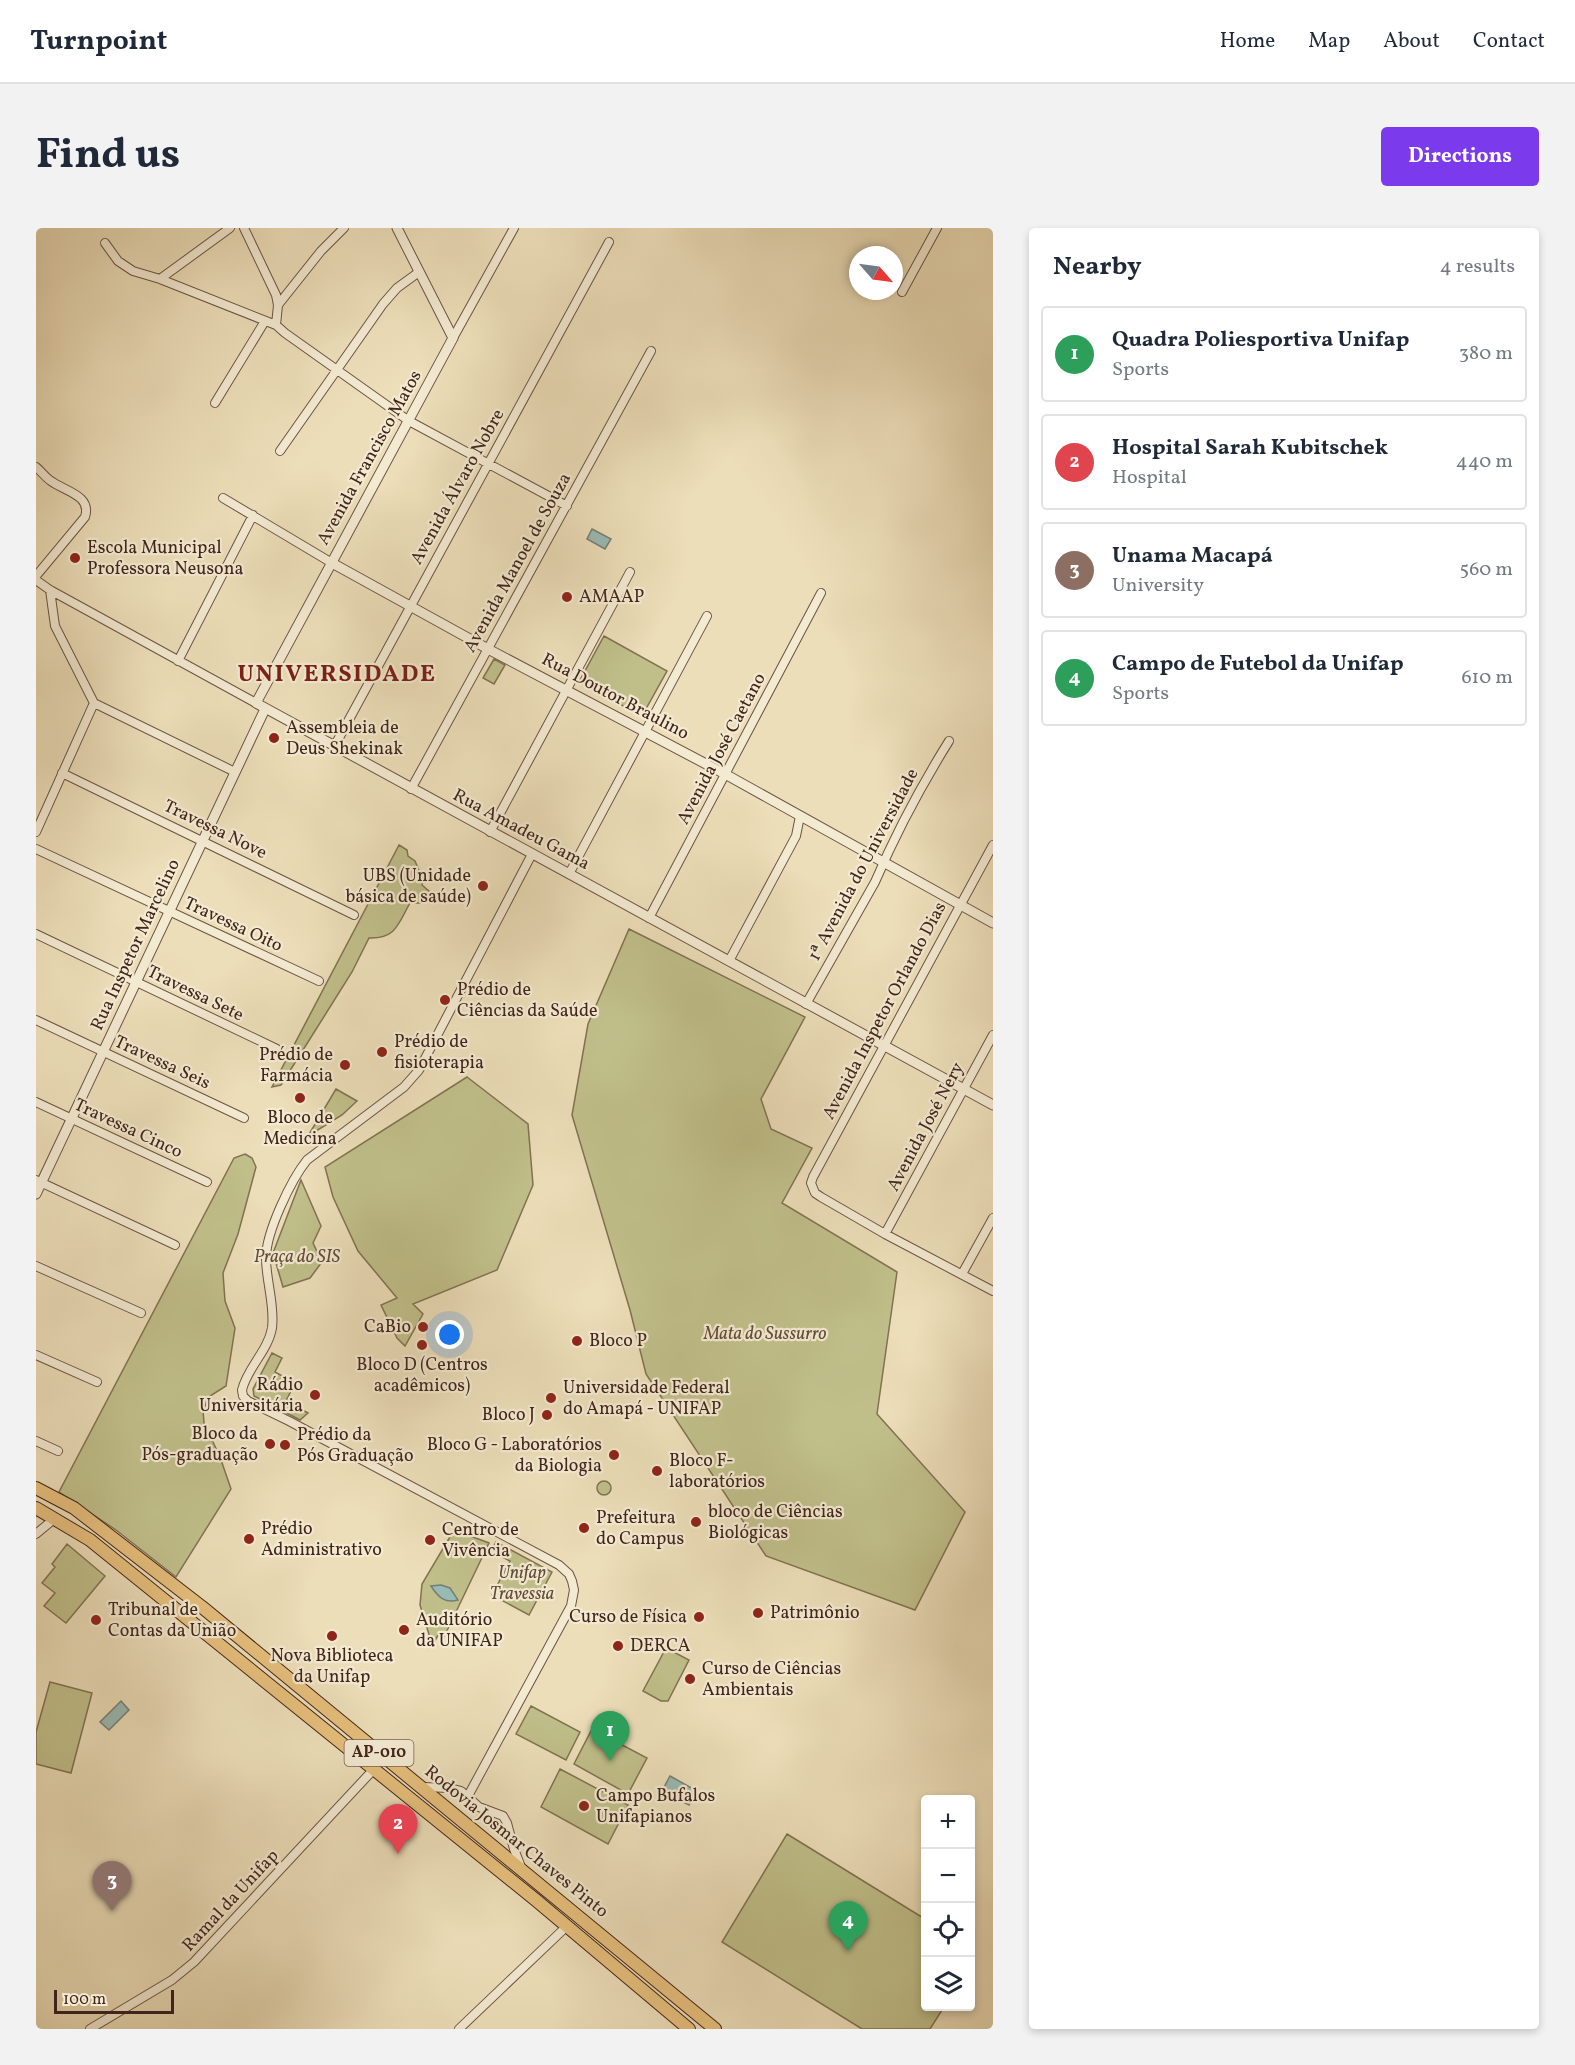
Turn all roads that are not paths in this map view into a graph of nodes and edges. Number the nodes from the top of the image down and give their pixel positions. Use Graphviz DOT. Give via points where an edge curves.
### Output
graph roads {
  1 [pos="230,228"];
  2 [pos="244,228"];
  3 [pos="344,228"];
  4 [pos="397,228"];
  5 [pos="514,228"];
  6 [pos="937,228"];
  7 [pos="609,242"];
  8 [pos="105,243"];
  9 [pos="419,272"];
  10 [pos="160,279"];
  11 [pos="903,289"];
  12 [pos="278,305"];
  13 [pos="265,321"];
  14 [pos="276,325"];
  15 [pos="453,339"];
  16 [pos="651,351"];
  17 [pos="337,372"];
  18 [pos="215,403"];
  19 [pos="409,421"];
  20 [pos="280,451"];
  21 [pos="488,463"];
  22 [pos="36,467"];
  23 [pos="223,498"];
  24 [pos="567,506"];
  25 [pos="253,515"];
  26 [pos="332,563"];
  27 [pos="630,572"];
  28 [pos="36,580"];
  29 [pos="50,590"];
  30 [pos="821,593"];
  31 [pos="411,606"];
  32 [pos="707,616"];
  33 [pos="488,649"];
  34 [pos="178,661"];
  35 [pos="565,690"];
  36 [pos="94,703"];
  37 [pos="255,703"];
  38 [pos="266,709"];
  39 [pos="645,732"];
  40 [pos="949,741"];
  41 [pos="333,747"];
  42 [pos="236,772"];
  43 [pos="62,773"];
  44 [pos="726,774"];
  45 [pos="411,789"];
  46 [pos="800,816"];
  47 [pos="36,832"];
  48 [pos="490,832"];
  49 [pos="203,841"];
  50 [pos="993,845"];
  51 [pos="36,849"];
  52 [pos="532,854"];
  53 [pos="882,863"];
  54 [pos="569,874"];
  55 [pos="959,905"];
  56 [pos="170,912"];
  57 [pos="354,915"];
  58 [pos="649,918"];
  59 [pos="993,923"];
  60 [pos="36,934"];
  61 [pos="729,960"];
  62 [pos="319,981"];
  63 [pos="136,982"];
  64 [pos="806,1004"];
  65 [pos="36,1020"];
  66 [pos="993,1035"];
  67 [pos="883,1046"];
  68 [pos="277,1049"];
  69 [pos="104,1052"];
  70 [pos="963,1088"];
  71 [pos="36,1102"];
  72 [pos="993,1105"];
  73 [pos="244,1118"];
  74 [pos="72,1119"];
  75 [pos="39,1181"];
  76 [pos="207,1182"];
  77 [pos="36,1194"];
  78 [pos="993,1218"];
  79 [pos="885,1234"];
  80 [pos="175,1245"];
  81 [pos="36,1266"];
  82 [pos="962,1274"];
  83 [pos="993,1291"];
  84 [pos="141,1313"];
  85 [pos="36,1354"];
  86 [pos="97,1382"];
  87 [pos="36,1441"];
  88 [pos="58,1451"];
  89 [pos="36,1488"];
  90 [pos="36,1508"];
  91 [pos="54,1519"];
  92 [pos="36,1534"];
  93 [pos="374,1769"];
  94 [pos="420,1787"];
  95 [pos="468,1796"];
  96 [pos="523,1871"];
  97 [pos="566,1927"];
  98 [pos="90,2029"];
  99 [pos="459,2029"];
  100 [pos="689,2029"];
  101 [pos="715,2029"];
  1 -- 10 [label="street"];
  2 -- 12 [label="street"];
  3 -- 12 [label="street"];
  4 -- 9 [label="street"];
  5 -- 15 [label="street, Avenida Francisco Matos"];
  6 -- 11 [label="street"];
  7 -- 21 [label="street, Avenida Álvaro Nobre"];
  8 -- 10 [label="street" via="127,267"];
  9 -- 15 [label="street"];
  9 -- 17 [label="street" via="393,292"];
  10 -- 13 [label="street"];
  12 -- 14 [label="street"];
  13 -- 14 [label="street"];
  13 -- 18 [label="street"];
  14 -- 17 [label="street"];
  15 -- 19 [label="street, Avenida Francisco Matos"];
  16 -- 24 [label="street, Avenida Manoel de Souza"];
  17 -- 19 [label="street"];
  17 -- 20 [label="street"];
  19 -- 21 [label="street"];
  19 -- 26 [label="street, Avenida Francisco Matos"];
  21 -- 24 [label="street"];
  21 -- 31 [label="street, Avenida Álvaro Nobre"];
  22 -- 28 [label="street" via="50,481 82,498 87,508"];
  23 -- 25 [label="street, Rua Doutor Braulino"];
  24 -- 33 [label="street, Avenida Manoel de Souza"];
  25 -- 26 [label="street, Rua Doutor Braulino"];
  25 -- 34 [label="street"];
  26 -- 31 [label="street, Rua Doutor Braulino"];
  26 -- 37 [label="street, Avenida Francisco Matos"];
  27 -- 35 [label="street"];
  28 -- 29 [label="street, Rua Amadeu Gama"];
  29 -- 34 [label="street, Rua Amadeu Gama"];
  29 -- 36 [label="street" via="55,626"];
  30 -- 44 [label="street, Avenida José Caetano"];
  31 -- 33 [label="street, Rua Doutor Braulino"];
  31 -- 41 [label="street, Avenida Álvaro Nobre"];
  32 -- 39 [label="street"];
  33 -- 35 [label="street, Rua Doutor Braulino"];
  33 -- 45 [label="street, Avenida Manoel de Souza"];
  34 -- 37 [label="street, Rua Amadeu Gama"];
  35 -- 39 [label="street, Rua Doutor Braulino"];
  35 -- 48 [label="street"];
  36 -- 42 [label="street"];
  36 -- 43 [label="street"];
  37 -- 38 [label="street, Rua Amadeu Gama"];
  38 -- 41 [label="street, Rua Amadeu Gama"];
  38 -- 42 [label="street, Rua Inspetor Marcelino"];
  39 -- 44 [label="street, Rua Doutor Braulino"];
  39 -- 54 [label="street"];
  40 -- 53 [label="street, 1ª Avenida do Universidade"];
  41 -- 45 [label="street, Rua Amadeu Gama"];
  42 -- 49 [label="street, Rua Inspetor Marcelino"];
  43 -- 47 [label="street"];
  43 -- 49 [label="street, Travessa Nove"];
  44 -- 46 [label="street, Rua Doutor Braulino"];
  44 -- 58 [label="street, Avenida José Caetano"];
  45 -- 48 [label="street, Rua Amadeu Gama"];
  46 -- 53 [label="street, Rua Doutor Braulino"];
  46 -- 61 [label="street" via="796,836"];
  48 -- 52 [label="street, Rua Amadeu Gama"];
  49 -- 56 [label="street, Rua Inspetor Marcelino"];
  49 -- 57 [label="street, Travessa Nove"];
  50 -- 55 [label="street, Avenida Inspetor Orlando Dias"];
  51 -- 56 [label="street, Travessa Oito"];
  52 -- 54 [label="street, Rua Amadeu Gama"];
  52 -- 95 [label="street" via="419,1070 404,1087 300,1169 285,1198 267,1251 272,1329 242,1390 248,1401 495,1530 569,1574 574,1590 571,1606"];
  53 -- 55 [label="street, Rua Doutor Braulino"];
  53 -- 64 [label="street, 1ª Avenida do Universidade"];
  54 -- 58 [label="street, Rua Amadeu Gama"];
  55 -- 59 [label="street, Rua Doutor Braulino"];
  55 -- 67 [label="street, Avenida Inspetor Orlando Dias"];
  56 -- 62 [label="street, Travessa Oito"];
  56 -- 63 [label="street, Rua Inspetor Marcelino"];
  58 -- 61 [label="street, Rua Amadeu Gama"];
  60 -- 63 [label="street, Travessa Sete"];
  61 -- 64 [label="street, Rua Amadeu Gama"];
  63 -- 68 [label="street, Travessa Sete"];
  63 -- 69 [label="street, Rua Inspetor Marcelino"];
  64 -- 67 [label="street, Rua Amadeu Gama"];
  65 -- 69 [label="street, Travessa Seis"];
  66 -- 70 [label="street, Avenida José Nery"];
  67 -- 70 [label="street, Rua Amadeu Gama"];
  67 -- 79 [label="street, Avenida Inspetor Orlando Dias" via="812,1183 815,1193"];
  69 -- 73 [label="street, Travessa Seis"];
  69 -- 74 [label="street, Rua Inspetor Marcelino"];
  70 -- 72 [label="street, Rua Amadeu Gama"];
  70 -- 79 [label="street, Avenida José Nery"];
  71 -- 74 [label="street, Travessa Cinco"];
  74 -- 75 [label="street, Rua Inspetor Marcelino"];
  74 -- 76 [label="street, Travessa Cinco"];
  75 -- 77 [label="street, Rua Inspetor Marcelino"];
  75 -- 80 [label="street"];
  78 -- 82 [label="street"];
  79 -- 82 [label="street"];
  81 -- 84 [label="street"];
  82 -- 83 [label="street"];
  85 -- 86 [label="street"];
  87 -- 88 [label="street"];
  89 -- 94 [label="main road, Rodovia Josmar Chaves Pinto / AP-010" via="74,1508 112,1536"];
  90 -- 91 [label="main road, Rodovia Josmar Chaves Pinto / AP-010"];
  91 -- 92 [label="street"];
  91 -- 93 [label="main road, Rodovia Josmar Chaves Pinto / AP-010" via="90,1540"];
  93 -- 97 [label="main road, Rodovia Josmar Chaves Pinto / AP-010"];
  93 -- 98 [label="street, Ramal da Unifap" via="194,1962 172,1980"];
  94 -- 95 [label="street" via="450,1788"];
  94 -- 96 [label="main road, Rodovia Josmar Chaves Pinto / AP-010"];
  95 -- 96 [label="street" via="479,1807 503,1816"];
  96 -- 101 [label="main road, Rodovia Josmar Chaves Pinto / AP-010"];
  97 -- 99 [label="street"];
  97 -- 100 [label="main road, Rodovia Josmar Chaves Pinto / AP-010"];
}
